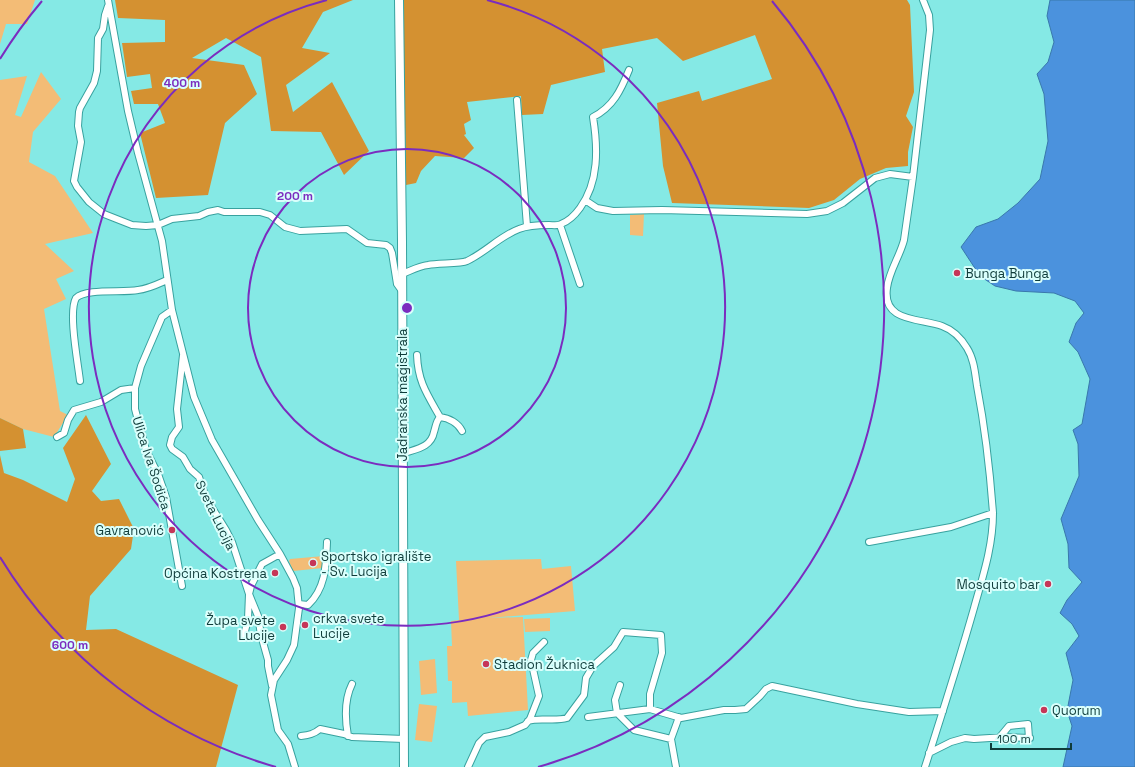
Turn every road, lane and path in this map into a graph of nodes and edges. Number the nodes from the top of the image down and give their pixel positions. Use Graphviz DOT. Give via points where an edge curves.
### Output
graph roads {
  1 [pos="399,0"];
  2 [pos="923,0"];
  3 [pos="108,2"];
  4 [pos="629,70"];
  5 [pos="517,100"];
  6 [pos="913,177"];
  7 [pos="585,200"];
  8 [pos="158,225"];
  9 [pos="560,225"];
  10 [pos="527,226"];
  11 [pos="402,274"];
  12 [pos="167,280"];
  13 [pos="580,284"];
  14 [pos="402,291"];
  15 [pos="172,310"];
  16 [pos="184,352"];
  17 [pos="417,355"];
  18 [pos="80,381"];
  19 [pos="135,388"];
  20 [pos="440,417"];
  21 [pos="462,430"];
  22 [pos="57,437"];
  23 [pos="402,454"];
  24 [pos="993,513"];
  25 [pos="327,542"];
  26 [pos="869,542"];
  27 [pos="280,554"];
  28 [pos="182,586"];
  29 [pos="249,594"];
  30 [pos="299,604"];
  31 [pos="244,635"];
  32 [pos="544,642"];
  33 [pos="352,684"];
  34 [pos="620,685"];
  35 [pos="272,688"];
  36 [pos="650,709"];
  37 [pos="943,710"];
  38 [pos="617,713"];
  39 [pos="588,717"];
  40 [pos="679,717"];
  41 [pos="528,721"];
  42 [pos="301,736"];
  43 [pos="348,736"];
  44 [pos="999,738"];
  45 [pos="404,739"];
  46 [pos="671,739"];
  47 [pos="929,753"];
  48 [pos="295,767"];
  49 [pos="404,767"];
  50 [pos="468,767"];
  51 [pos="676,767"];
  52 [pos="925,767"];
  1 -- 11 [label="main road, Jadranska magistrala"];
  2 -- 6 [label="street" via="929,15 930,30"];
  3 -- 8 [label="street, Sveta Lucija" via="128,111"];
  3 -- 8 [label="street" via="103,29 98,38 97,71 79,112 81,142 74,181 81,194 104,214 124,223 139,226"];
  4 -- 7 [label="street" via="614,101 593,117 596,134 595,167"];
  5 -- 10 [label="street"];
  6 -- 7 [label="street" via="890,174 875,178 843,203 827,211 807,214 613,211 597,208"];
  6 -- 24 [label="street" via="902,250 888,283 887,297 890,306 900,315 946,328 959,337 968,349 981,404"];
  7 -- 9 [label="street" via="568,221"];
  8 -- 12 [label="street, Sveta Lucija"];
  8 -- 14 [label="street" via="218,210 260,212 270,215 285,227 300,231 347,229 367,243 386,245 390,248 397,284"];
  9 -- 10 [label="street"];
  9 -- 13 [label="street"];
  10 -- 11 [label="street" via="506,235 466,262 427,265"];
  11 -- 14 [label="main road, Jadranska magistrala"];
  12 -- 15 [label="street, Sveta Lucija"];
  12 -- 18 [label="street" via="140,290 83,294 76,298 73,308"];
  14 -- 23 [label="main road, Jadranska magistrala"];
  15 -- 16 [label="street, Sveta Lucija"];
  15 -- 19 [label="street, Ulica Iva Šodića" via="162,318 141,366"];
  16 -- 27 [label="street, Sveta Lucija" via="194,397 212,440"];
  16 -- 29 [label="street, Sveta Lucija" via="177,409 179,426 170,445 183,456 198,477 208,504 226,530"];
  17 -- 20 [label="street" via="417,369 423,387"];
  19 -- 22 [label="street" via="121,390 101,402 74,410 64,433"];
  19 -- 28 [label="street, Ulica Iva Šodića" via="136,417 146,450 166,497"];
  20 -- 21 [label="street" via="457,424"];
  20 -- 23 [label="street" via="429,442 421,448"];
  23 -- 45 [label="main road, Jadranska magistrala"];
  24 -- 26 [label="street" via="951,527"];
  24 -- 37 [label="street" via="989,555"];
  25 -- 30 [label="street" via="323,582 308,606"];
  27 -- 29 [label="street, Sveta Lucija" via="260,566"];
  27 -- 30 [label="street, Sveta Lucija" via="297,588"];
  29 -- 31 [label="street, Sveta Lucija" via="248,619"];
  29 -- 35 [label="street, Sveta Lucija" via="258,616"];
  30 -- 35 [label="street, Sveta Lucija" via="294,645"];
  32 -- 41 [label="street" via="531,660 539,696"];
  33 -- 43 [label="street" via="346,704"];
  34 -- 38 [label="street" via="615,700"];
  35 -- 48 [label="street, Sveta Lucija" via="278,730 288,744"];
  36 -- 38 [label="street"];
  36 -- 40 [label="street"];
  36 -- 41 [label="street" via="650,694 662,653 661,635 623,632 614,647 593,666 586,678 584,695 567,718"];
  37 -- 40 [label="street" via="909,712 772,686 746,709"];
  37 -- 47 [label="street"];
  38 -- 39 [label="street"];
  38 -- 46 [label="street" via="634,730"];
  40 -- 46 [label="street"];
  41 -- 50 [label="street" via="509,732 486,737 479,743"];
  42 -- 43 [label="street" via="310,735 320,729"];
  43 -- 45 [label="street"];
  44 -- 44 [label="street" via="1030,738 1028,724 1009,726"];
  44 -- 47 [label="street" via="965,738 950,742"];
  45 -- 49 [label="main road, Jadranska magistrala"];
  46 -- 51 [label="street"];
  47 -- 52 [label="street"];
}
